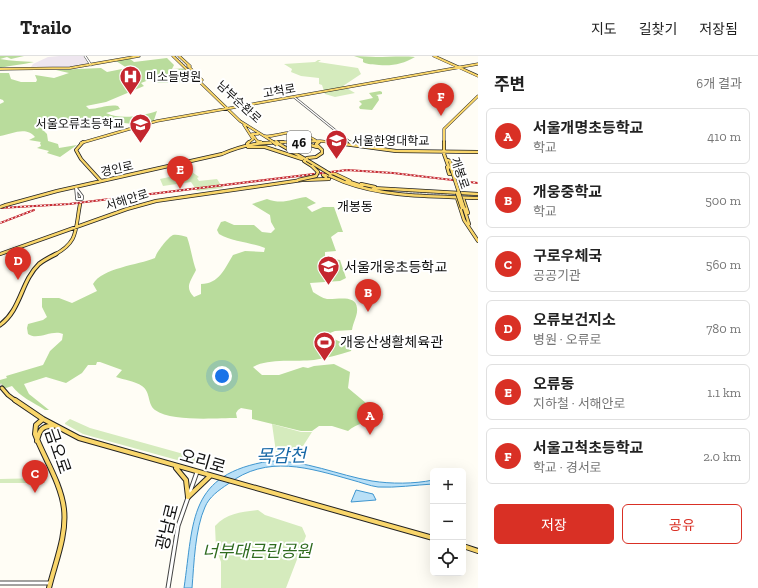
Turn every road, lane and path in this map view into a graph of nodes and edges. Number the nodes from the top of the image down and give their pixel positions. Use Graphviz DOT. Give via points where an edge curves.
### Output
graph roads {
  1 [pos="85,56"];
  2 [pos="139,56"];
  3 [pos="174,56"];
  4 [pos="179,56"];
  5 [pos="434,56"];
  6 [pos="478,64"];
  7 [pos="91,65"];
  8 [pos="460,68"];
  9 [pos="0,69"];
  10 [pos="196,74"];
  11 [pos="478,76"];
  12 [pos="199,79"];
  13 [pos="478,96"];
  14 [pos="294,97"];
  15 [pos="230,108"];
  16 [pos="240,121"];
  17 [pos="261,134"];
  18 [pos="302,141"];
  19 [pos="321,141"];
  20 [pos="272,142"];
  21 [pos="296,142"];
  22 [pos="278,144"];
  23 [pos="354,145"];
  24 [pos="241,146"];
  25 [pos="244,147"];
  26 [pos="281,147"];
  27 [pos="237,148"];
  28 [pos="293,152"];
  29 [pos="444,152"];
  30 [pos="478,153"];
  31 [pos="305,160"];
  32 [pos="447,160"];
  33 [pos="312,166"];
  34 [pos="323,175"];
  35 [pos="329,175"];
  36 [pos="321,177"];
  37 [pos="101,182"];
  38 [pos="344,182"];
  39 [pos="261,185"];
  40 [pos="75,188"];
  41 [pos="373,188"];
  42 [pos="389,189"];
  43 [pos="449,193"];
  44 [pos="472,194"];
  45 [pos="478,195"];
  46 [pos="446,197"];
  47 [pos="456,198"];
  48 [pos="463,198"];
  49 [pos="474,198"];
  50 [pos="478,198"];
  51 [pos="80,199"];
  52 [pos="80,204"];
  53 [pos="0,205"];
  54 [pos="463,208"];
  55 [pos="469,218"];
  56 [pos="469,226"];
  57 [pos="75,228"];
  58 [pos="478,241"];
  59 [pos="0,254"];
  60 [pos="0,325"];
  61 [pos="2,388"];
  62 [pos="43,419"];
  63 [pos="57,427"];
  64 [pos="37,442"];
  65 [pos="175,466"];
  66 [pos="197,472"];
  67 [pos="210,476"];
  68 [pos="188,497"];
  69 [pos="430,537"];
  70 [pos="466,547"];
  71 [pos="478,551"];
  72 [pos="0,583"];
  73 [pos="49,586"];
  74 [pos="168,588"];
  1 -- 7 [label="street"];
  2 -- 7 [label="main road"];
  3 -- 12 [label="main road, 남부순환로"];
  4 -- 10 [label="main road, 남부순환로"];
  5 -- 8 [label="main road"];
  6 -- 8 [label="main road, 고척로"];
  7 -- 9 [label="main road" via="70,68"];
  8 -- 11 [label="main road"];
  8 -- 14 [label="main road, 고척로"];
  10 -- 12 [label="main road, 남부순환로" via="187,66"];
  10 -- 15 [label="main road, 남부순환로"];
  12 -- 15 [label="main road, 남부순환로"];
  13 -- 29 [label="main road" via="444,129"];
  14 -- 15 [label="main road, 고척로"];
  14 -- 23 [label="street"];
  15 -- 16 [label="main road, 남부순환로"];
  15 -- 17 [label="main road, 남부순환로"];
  15 -- 37 [label="main road, 고척로" via="157,121 86,141 76,150"];
  16 -- 17 [label="main road, 남부순환로"];
  16 -- 24 [label="main road" via="253,139"];
  17 -- 19 [label="main road" via="270,137 298,133"];
  17 -- 20 [label="main road, 남부순환로"];
  17 -- 20 [label="main road" via="252,134 257,141"];
  18 -- 19 [label="main road, 경인로 / 46"];
  18 -- 20 [label="main road, 경인로 / 46"];
  18 -- 20 [label="main road" via="310,138 287,133 276,137"];
  19 -- 21 [label="main road, 경인로 / 46"];
  19 -- 23 [label="main road, 경인로 / 46"];
  19 -- 31 [label="main road" via="316,144 322,153"];
  20 -- 21 [label="main road, 경인로 / 46"];
  20 -- 22 [label="main road, 남부순환로, bridge"];
  20 -- 24 [label="main road, 경인로 / 46"];
  20 -- 25 [label="main road, 경인로 / 46"];
  20 -- 26 [label="main road" via="266,147 282,150"];
  21 -- 28 [label="main road" via="313,144 321,153 306,157"];
  22 -- 26 [label="main road, 남부순환로"];
  22 -- 28 [label="main road, 남부순환로"];
  23 -- 29 [label="main road, 경인로 / 46" via="392,152"];
  24 -- 27 [label="main road, 경인로 / 46"];
  25 -- 27 [label="main road, 경인로 / 46"];
  25 -- 31 [label="main road" via="265,147"];
  26 -- 31 [label="main road, 남부순환로"];
  27 -- 37 [label="main road, 경인로 / 46" via="198,160"];
  28 -- 31 [label="main road, 남부순환로"];
  29 -- 30 [label="main road, 경인로 / 46"];
  29 -- 32 [label="main road, 개봉로"];
  31 -- 33 [label="main road, 남부순환로, bridge"];
  31 -- 35 [label="main road, 남부순환로, bridge"];
  32 -- 32 [label="main road" via="449,172 452,174 454,169"];
  32 -- 54 [label="main road, 개봉로, bridge"];
  33 -- 35 [label="main road, 남부순환로, bridge"];
  33 -- 39 [label="main road, bridge" via="318,172 316,176"];
  34 -- 36 [label="main road"];
  34 -- 36 [label="main road" via="329,179"];
  34 -- 42 [label="main road" via="333,173 360,184"];
  35 -- 38 [label="main road, 남부순환로"];
  35 -- 41 [label="main road, 남부순환로"];
  36 -- 39 [label="main road, 서해안로"];
  37 -- 40 [label="main road, 경인로 / 46"];
  38 -- 41 [label="main road, 남부순환로" via="364,188 406,192"];
  38 -- 46 [label="main road" via="377,191"];
  39 -- 57 [label="main road, 서해안로" via="134,206"];
  40 -- 40 [label="street" via="78,200 82,199 83,197"];
  40 -- 51 [label="street"];
  40 -- 53 [label="main road, 경인로 / 46, bridge"];
  41 -- 42 [label="main road"];
  42 -- 43 [label="main road"];
  43 -- 45 [label="main road"];
  43 -- 46 [label="main road" via="452,196"];
  44 -- 45 [label="main road"];
  44 -- 47 [label="main road" via="463,194"];
  44 -- 49 [label="main road" via="470,197"];
  46 -- 47 [label="main road"];
  47 -- 48 [label="main road"];
  47 -- 56 [label="main road" via="464,220"];
  48 -- 49 [label="main road"];
  48 -- 55 [label="main road"];
  49 -- 50 [label="main road"];
  52 -- 57 [label="main road"];
  54 -- 55 [label="main road, 개봉로"];
  54 -- 56 [label="main road, 개봉로"];
  55 -- 56 [label="main road, 개봉로"];
  56 -- 58 [label="main road, 개봉로"];
  57 -- 59 [label="main road, 서해안로"];
  57 -- 60 [label="main road" via="73,240 68,246 36,267 12,314"];
  61 -- 62 [label="main road, 오리로"];
  62 -- 63 [label="main road, 오리로"];
  62 -- 64 [label="main road, 금오로" via="35,427"];
  63 -- 64 [label="main road" via="42,428"];
  63 -- 65 [label="main road, 오리로" via="79,438"];
  64 -- 73 [label="main road, 금오로" via="62,498 64,515"];
  65 -- 66 [label="main road, 오리로"];
  65 -- 68 [label="main road" via="186,480"];
  66 -- 67 [label="main road, 오리로"];
  66 -- 68 [label="street, 광남로"];
  67 -- 68 [label="main road"];
  67 -- 69 [label="main road, 오리로"];
  68 -- 74 [label="street, 광남로" via="178,526"];
  70 -- 71 [label="main road"];
  72 -- 73 [label="street"];
}
